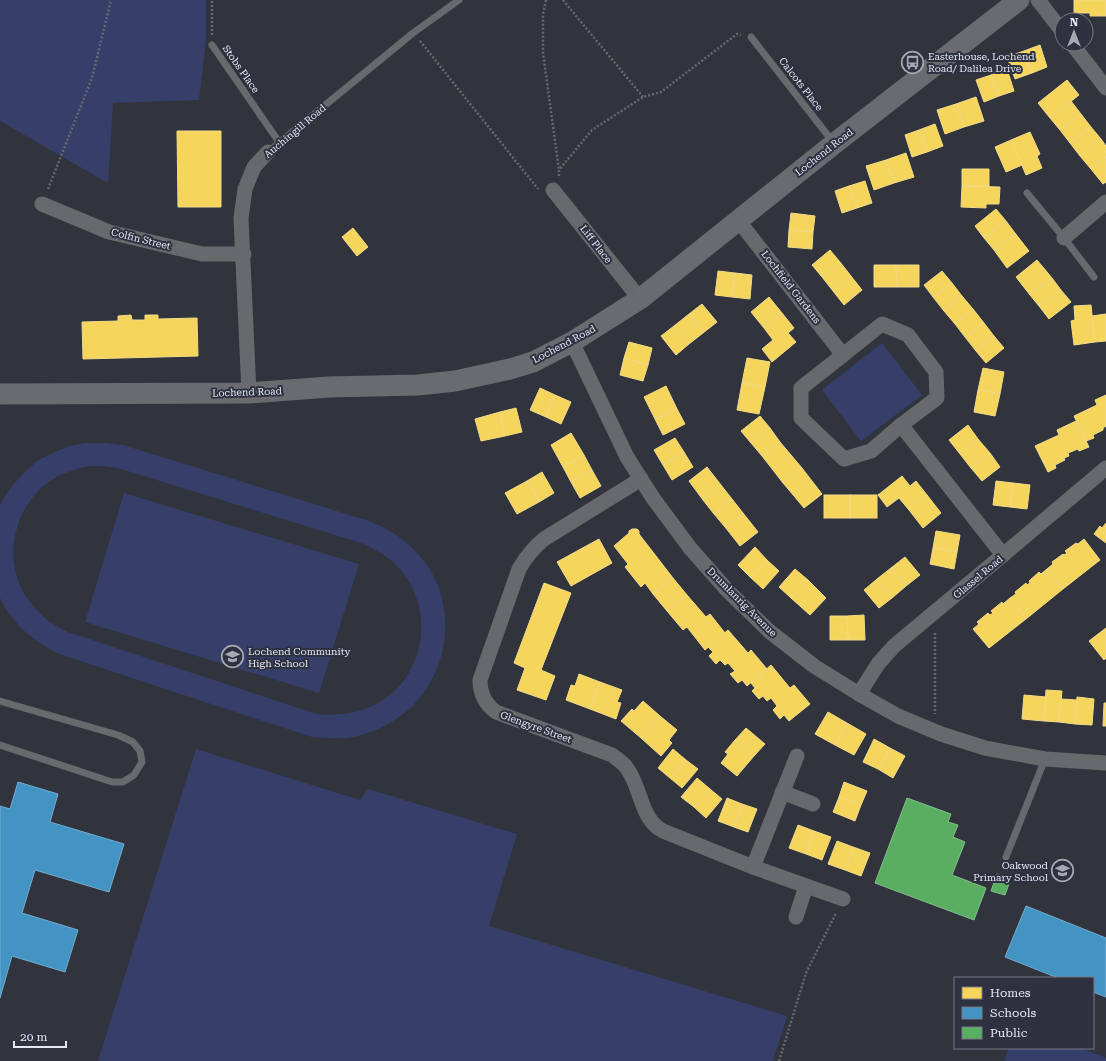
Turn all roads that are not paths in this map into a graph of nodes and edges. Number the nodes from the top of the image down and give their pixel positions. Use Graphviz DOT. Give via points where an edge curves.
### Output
graph roads {
  1 [pos="459,0"];
  2 [pos="1019,0"];
  3 [pos="1038,0"];
  4 [pos="1054,21"];
  5 [pos="751,37"];
  6 [pos="212,45"];
  7 [pos="1078,52"];
  8 [pos="1106,88"];
  9 [pos="834,143"];
  10 [pos="274,147"];
  11 [pos="553,190"];
  12 [pos="1027,193"];
  13 [pos="1106,202"];
  14 [pos="42,204"];
  15 [pos="738,220"];
  16 [pos="1064,238"];
  17 [pos="244,254"];
  18 [pos="1094,278"];
  19 [pos="640,299"];
  20 [pos="572,342"];
  21 [pos="844,355"];
  22 [pos="249,393"];
  23 [pos="0,394"];
  24 [pos="901,426"];
  25 [pos="1106,468"];
  26 [pos="641,479"];
  27 [pos="1003,556"];
  28 [pos="859,694"];
  29 [pos="0,701"];
  30 [pos="0,745"];
  31 [pos="797,756"];
  32 [pos="1045,759"];
  33 [pos="1106,763"];
  34 [pos="782,792"];
  35 [pos="813,804"];
  36 [pos="1006,857"];
  37 [pos="753,867"];
  38 [pos="806,886"];
  39 [pos="840,905"];
  40 [pos="796,917"];
  1 -- 10 [label="lane, Auchingill Road" via="413,33"];
  2 -- 9 [label="street, Lochend Road"];
  3 -- 4 [label="street"];
  5 -- 9 [label="lane, Calcots Place"];
  6 -- 10 [label="lane, Stobs Place"];
  7 -- 8 [label="street"];
  9 -- 15 [label="street, Lochend Road"];
  10 -- 17 [label="street, Auchingill Road" via="254,167 245,189 241,218"];
  11 -- 19 [label="street, Liff Place"];
  12 -- 16 [label="lane"];
  13 -- 16 [label="street"];
  14 -- 17 [label="street, Colfin Street" via="109,232 202,254"];
  15 -- 19 [label="street, Lochend Road"];
  15 -- 21 [label="street, Lochfield Gardens"];
  16 -- 18 [label="lane"];
  17 -- 22 [label="street, Auchingill Road"];
  19 -- 20 [label="street, Lochend Road"];
  20 -- 22 [label="street, Lochend Road" via="533,362 510,370 455,381"];
  20 -- 26 [label="street, Drumlanrig Avenue" via="627,457"];
  21 -- 24 [label="street" via="882,324 908,335 936,372 937,398"];
  21 -- 24 [label="street" via="801,388 801,418 844,459 871,451"];
  22 -- 23 [label="street, Lochend Road"];
  24 -- 27 [label="street"];
  25 -- 27 [label="street, Glassel Road"];
  26 -- 28 [label="street, Drumlanrig Avenue" via="690,548 728,591 769,631 814,666"];
  26 -- 37 [label="street, Glengyre Street" via="544,539 525,558 480,680 480,689 483,699 496,712 612,755 621,761 627,768 656,828"];
  27 -- 28 [label="street, Glassel Road" via="894,646 878,664"];
  28 -- 32 [label="street, Drumlanrig Avenue" via="898,716 935,732 985,748"];
  29 -- 30 [label="lane" via="118,735 132,742 140,751 142,762 134,776 123,782 112,782"];
  31 -- 34 [label="street"];
  32 -- 33 [label="street, Drumlanrig Avenue"];
  32 -- 36 [label="lane"];
  34 -- 35 [label="street"];
  34 -- 37 [label="street"];
  37 -- 38 [label="street, Glengyre Street"];
  38 -- 39 [label="street, Glengyre Street"];
  38 -- 40 [label="street"];
}
